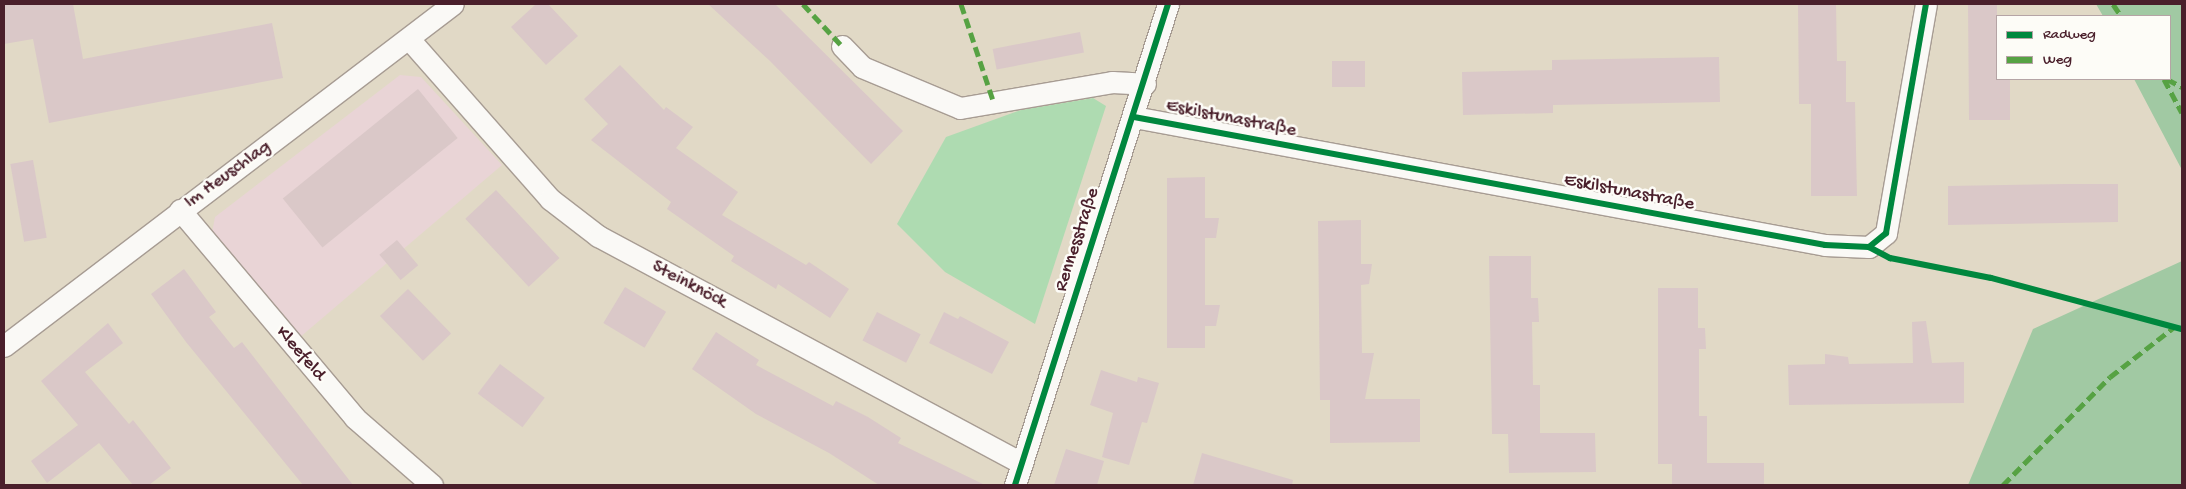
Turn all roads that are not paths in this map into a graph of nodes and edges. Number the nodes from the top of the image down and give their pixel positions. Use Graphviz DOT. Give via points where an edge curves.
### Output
graph roads {
  1 [pos="453,4"];
  2 [pos="1168,4"];
  3 [pos="1926,4"];
  4 [pos="409,39"];
  5 [pos="842,46"];
  6 [pos="1145,84"];
  7 [pos="1134,117"];
  8 [pos="180,210"];
  9 [pos="4,346"];
  10 [pos="1022,463"];
  11 [pos="432,485"];
  12 [pos="1015,485"];
  1 -- 4 [label="street, Im Heuschlag"];
  2 -- 6 [label="street, Rennesstraße"];
  3 -- 7 [label="street, Eskilstunastraße" via="1886,232 1869,247 1825,245"];
  4 -- 8 [label="street, Im Heuschlag"];
  4 -- 10 [label="street, Steinknöck" via="550,199 598,236"];
  5 -- 6 [label="street" via="862,67 960,108 1112,82"];
  6 -- 7 [label="street, Rennesstraße"];
  7 -- 10 [label="street, Rennesstraße"];
  8 -- 9 [label="street, Im Heuschlag"];
  8 -- 11 [label="street, Kleefeld" via="355,418"];
  10 -- 12 [label="street, Rennesstraße"];
}
